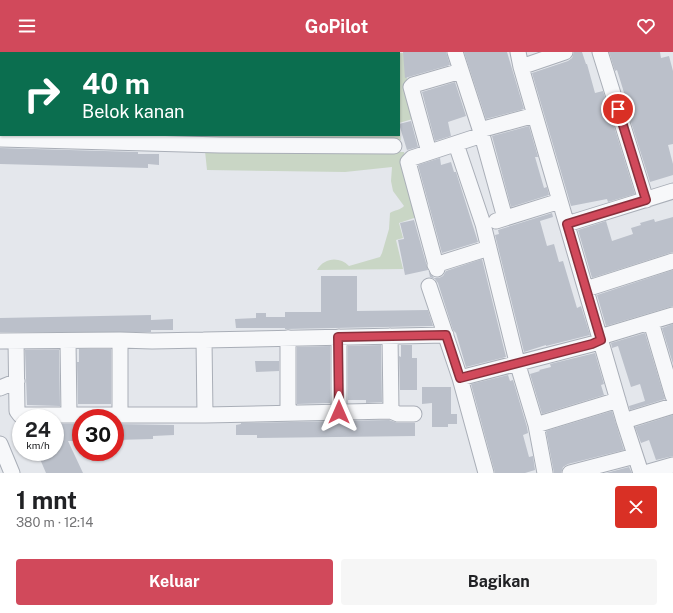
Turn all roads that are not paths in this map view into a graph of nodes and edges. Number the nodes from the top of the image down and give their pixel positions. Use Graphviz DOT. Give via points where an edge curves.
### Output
graph roads {
  1 [pos="455,52"];
  2 [pos="518,52"];
  3 [pos="565,52"];
  4 [pos="600,52"];
  5 [pos="521,67"];
  6 [pos="461,71"];
  7 [pos="535,115"];
  8 [pos="481,132"];
  9 [pos="0,139"];
  10 [pos="456,144"];
  11 [pos="394,146"];
  12 [pos="429,152"];
  13 [pos="673,191"];
  14 [pos="646,200"];
  15 [pos="560,201"];
  16 [pos="505,218"];
  17 [pos="483,224"];
  18 [pos="567,224"];
  19 [pos="489,248"];
  20 [pos="673,262"];
  21 [pos="429,286"];
  22 [pos="586,289"];
  23 [pos="673,315"];
  24 [pos="651,322"];
  25 [pos="446,335"];
  26 [pos="390,336"];
  27 [pos="338,337"];
  28 [pos="288,338"];
  29 [pos="600,339"];
  30 [pos="120,340"];
  31 [pos="204,340"];
  32 [pos="0,341"];
  33 [pos="16,341"];
  34 [pos="68,341"];
  35 [pos="517,362"];
  36 [pos="460,378"];
  37 [pos="17,381"];
  38 [pos="0,388"];
  39 [pos="673,396"];
  40 [pos="618,400"];
  41 [pos="673,406"];
  42 [pos="120,409"];
  43 [pos="391,411"];
  44 [pos="339,412"];
  45 [pos="288,413"];
  46 [pos="414,414"];
  47 [pos="69,415"];
  48 [pos="124,415"];
  49 [pos="205,415"];
  50 [pos="624,421"];
  51 [pos="536,425"];
  52 [pos="0,444"];
  53 [pos="635,456"];
  54 [pos="673,465"];
  55 [pos="12,473"];
  56 [pos="486,473"];
  57 [pos="545,473"];
  58 [pos="570,473"];
  59 [pos="641,473"];
  60 [pos="645,473"];
  1 -- 6 [label="street"];
  2 -- 5 [label="street"];
  3 -- 5 [label="street"];
  4 -- 14 [label="street"];
  5 -- 7 [label="street"];
  6 -- 8 [label="street"];
  6 -- 12 [label="street" via="410,87"];
  7 -- 8 [label="street"];
  7 -- 15 [label="street"];
  8 -- 10 [label="street"];
  8 -- 16 [label="street"];
  9 -- 11 [label="street" via="220,145"];
  10 -- 12 [label="street"];
  10 -- 17 [label="street"];
  12 -- 19 [label="street" via="408,162 436,267"];
  13 -- 14 [label="street"];
  14 -- 18 [label="street"];
  15 -- 16 [label="street"];
  15 -- 18 [label="street"];
  16 -- 17 [label="street"];
  17 -- 19 [label="street"];
  18 -- 22 [label="street"];
  19 -- 35 [label="street"];
  20 -- 22 [label="street"];
  21 -- 25 [label="street"];
  22 -- 29 [label="street"];
  23 -- 24 [label="street"];
  24 -- 29 [label="street"];
  24 -- 39 [label="street"];
  25 -- 26 [label="street"];
  25 -- 36 [label="street"];
  26 -- 27 [label="street"];
  26 -- 43 [label="street"];
  27 -- 28 [label="street"];
  27 -- 44 [label="street"];
  28 -- 31 [label="street"];
  28 -- 45 [label="street"];
  29 -- 35 [label="street" via="592,344"];
  29 -- 40 [label="street"];
  30 -- 31 [label="street"];
  30 -- 34 [label="street"];
  30 -- 42 [label="street"];
  31 -- 49 [label="street"];
  32 -- 33 [label="street"];
  33 -- 34 [label="street"];
  33 -- 37 [label="street"];
  34 -- 47 [label="street"];
  35 -- 36 [label="street"];
  35 -- 51 [label="street"];
  36 -- 56 [label="street"];
  37 -- 38 [label="street"];
  37 -- 47 [label="street" via="17,411 20,415"];
  40 -- 50 [label="street"];
  40 -- 51 [label="street"];
  41 -- 50 [label="street"];
  43 -- 44 [label="street"];
  43 -- 46 [label="street" via="398,414"];
  44 -- 45 [label="street"];
  45 -- 49 [label="street"];
  48 -- 49 [label="street"];
  50 -- 53 [label="street"];
  51 -- 57 [label="street"];
  52 -- 55 [label="street"];
  53 -- 58 [label="street"];
  53 -- 59 [label="street"];
  54 -- 60 [label="street"];
}
